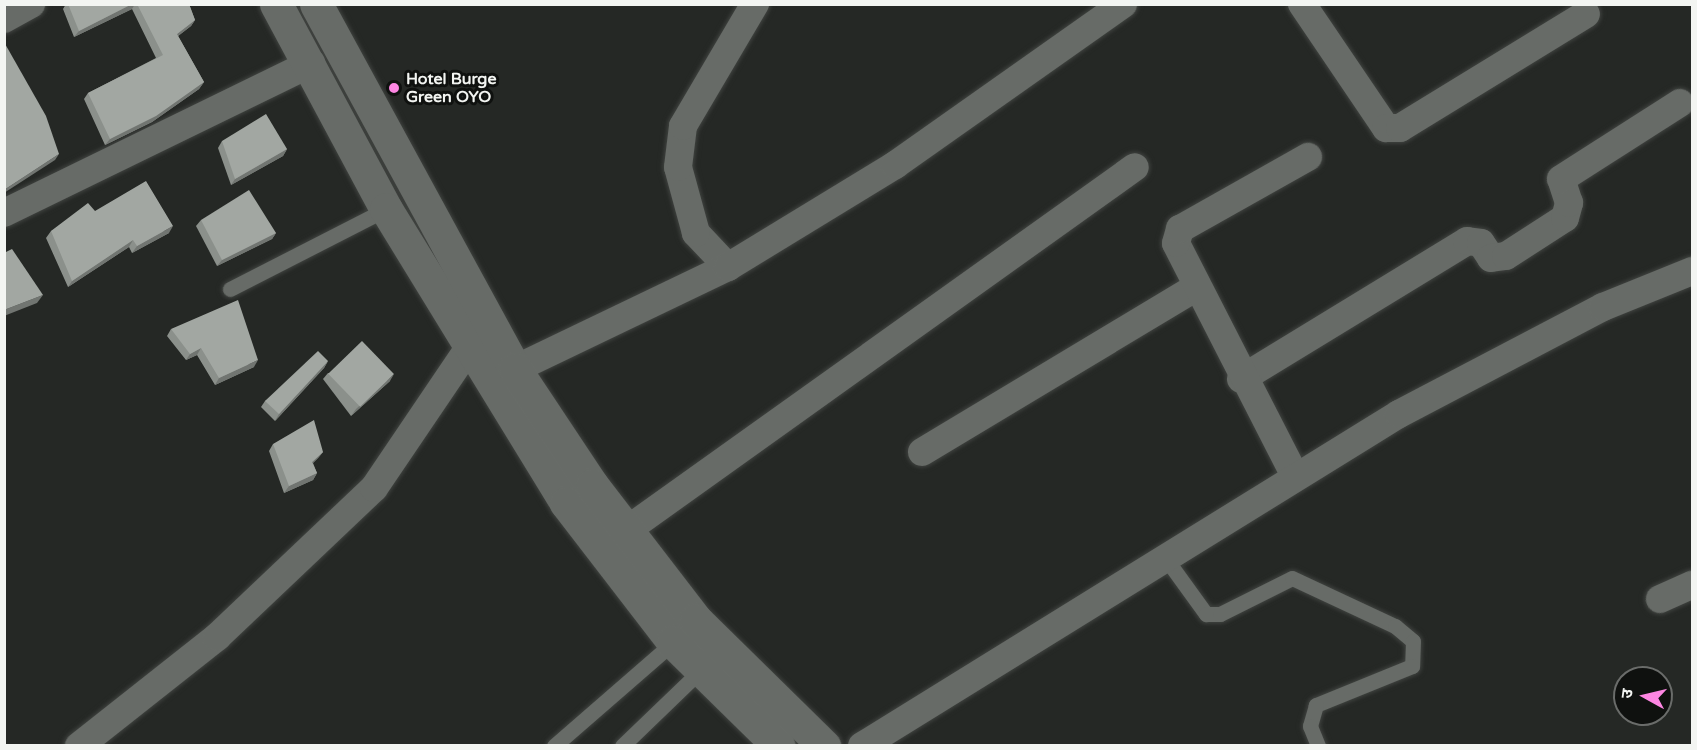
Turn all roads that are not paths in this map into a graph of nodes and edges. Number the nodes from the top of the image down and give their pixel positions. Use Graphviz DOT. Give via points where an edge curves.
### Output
graph roads {
  1 [pos="31,4"];
  2 [pos="276,4"];
  3 [pos="316,4"];
  4 [pos="755,4"];
  5 [pos="1123,4"];
  6 [pos="1302,4"];
  7 [pos="1586,14"];
  8 [pos="4,19"];
  9 [pos="310,63"];
  10 [pos="1680,103"];
  11 [pos="1308,157"];
  12 [pos="1135,167"];
  13 [pos="386,209"];
  14 [pos="4,213"];
  15 [pos="728,267"];
  16 [pos="1692,271"];
  17 [pos="1196,288"];
  18 [pos="230,289"];
  19 [pos="468,349"];
  20 [pos="515,369"];
  21 [pos="1241,379"];
  22 [pos="922,452"];
  23 [pos="1294,474"];
  24 [pos="627,530"];
  25 [pos="1164,556"];
  26 [pos="1692,585"];
  27 [pos="1660,598"];
  28 [pos="696,620"];
  29 [pos="673,642"];
  30 [pos="724,649"];
  31 [pos="700,671"];
  32 [pos="79,746"];
  33 [pos="554,746"];
  34 [pos="622,746"];
  35 [pos="779,746"];
  36 [pos="824,746"];
  37 [pos="862,746"];
  38 [pos="1318,746"];
  1 -- 8 [label="street"];
  2 -- 9 [label="street"];
  3 -- 20 [label="street"];
  4 -- 15 [label="street" via="683,126 679,156 685,206 696,233"];
  5 -- 15 [label="street" via="895,165"];
  6 -- 7 [label="street" via="1386,128 1401,128"];
  9 -- 13 [label="street"];
  9 -- 14 [label="street"];
  10 -- 21 [label="street" via="1561,179 1569,203 1565,218 1506,256 1491,258 1481,243 1467,241"];
  11 -- 17 [label="street" via="1180,229 1176,243"];
  12 -- 24 [label="street"];
  13 -- 18 [label="lane"];
  13 -- 19 [label="street"];
  15 -- 20 [label="street"];
  16 -- 23 [label="street" via="1603,307"];
  17 -- 21 [label="street"];
  17 -- 22 [label="street"];
  19 -- 29 [label="street" via="566,503"];
  19 -- 32 [label="street" via="374,488 218,638"];
  20 -- 24 [label="street"];
  21 -- 23 [label="street"];
  23 -- 25 [label="street"];
  24 -- 28 [label="street"];
  25 -- 37 [label="street"];
  25 -- 38 [label="lane" via="1206,614 1220,614 1292,578 1395,626 1413,641 1413,666 1316,705 1310,726"];
  26 -- 27 [label="street"];
  28 -- 29 [label="lane"];
  28 -- 30 [label="street"];
  29 -- 31 [label="street"];
  29 -- 33 [label="lane"];
  30 -- 31 [label="lane"];
  30 -- 36 [label="street"];
  31 -- 34 [label="lane"];
  31 -- 35 [label="street"];
}
